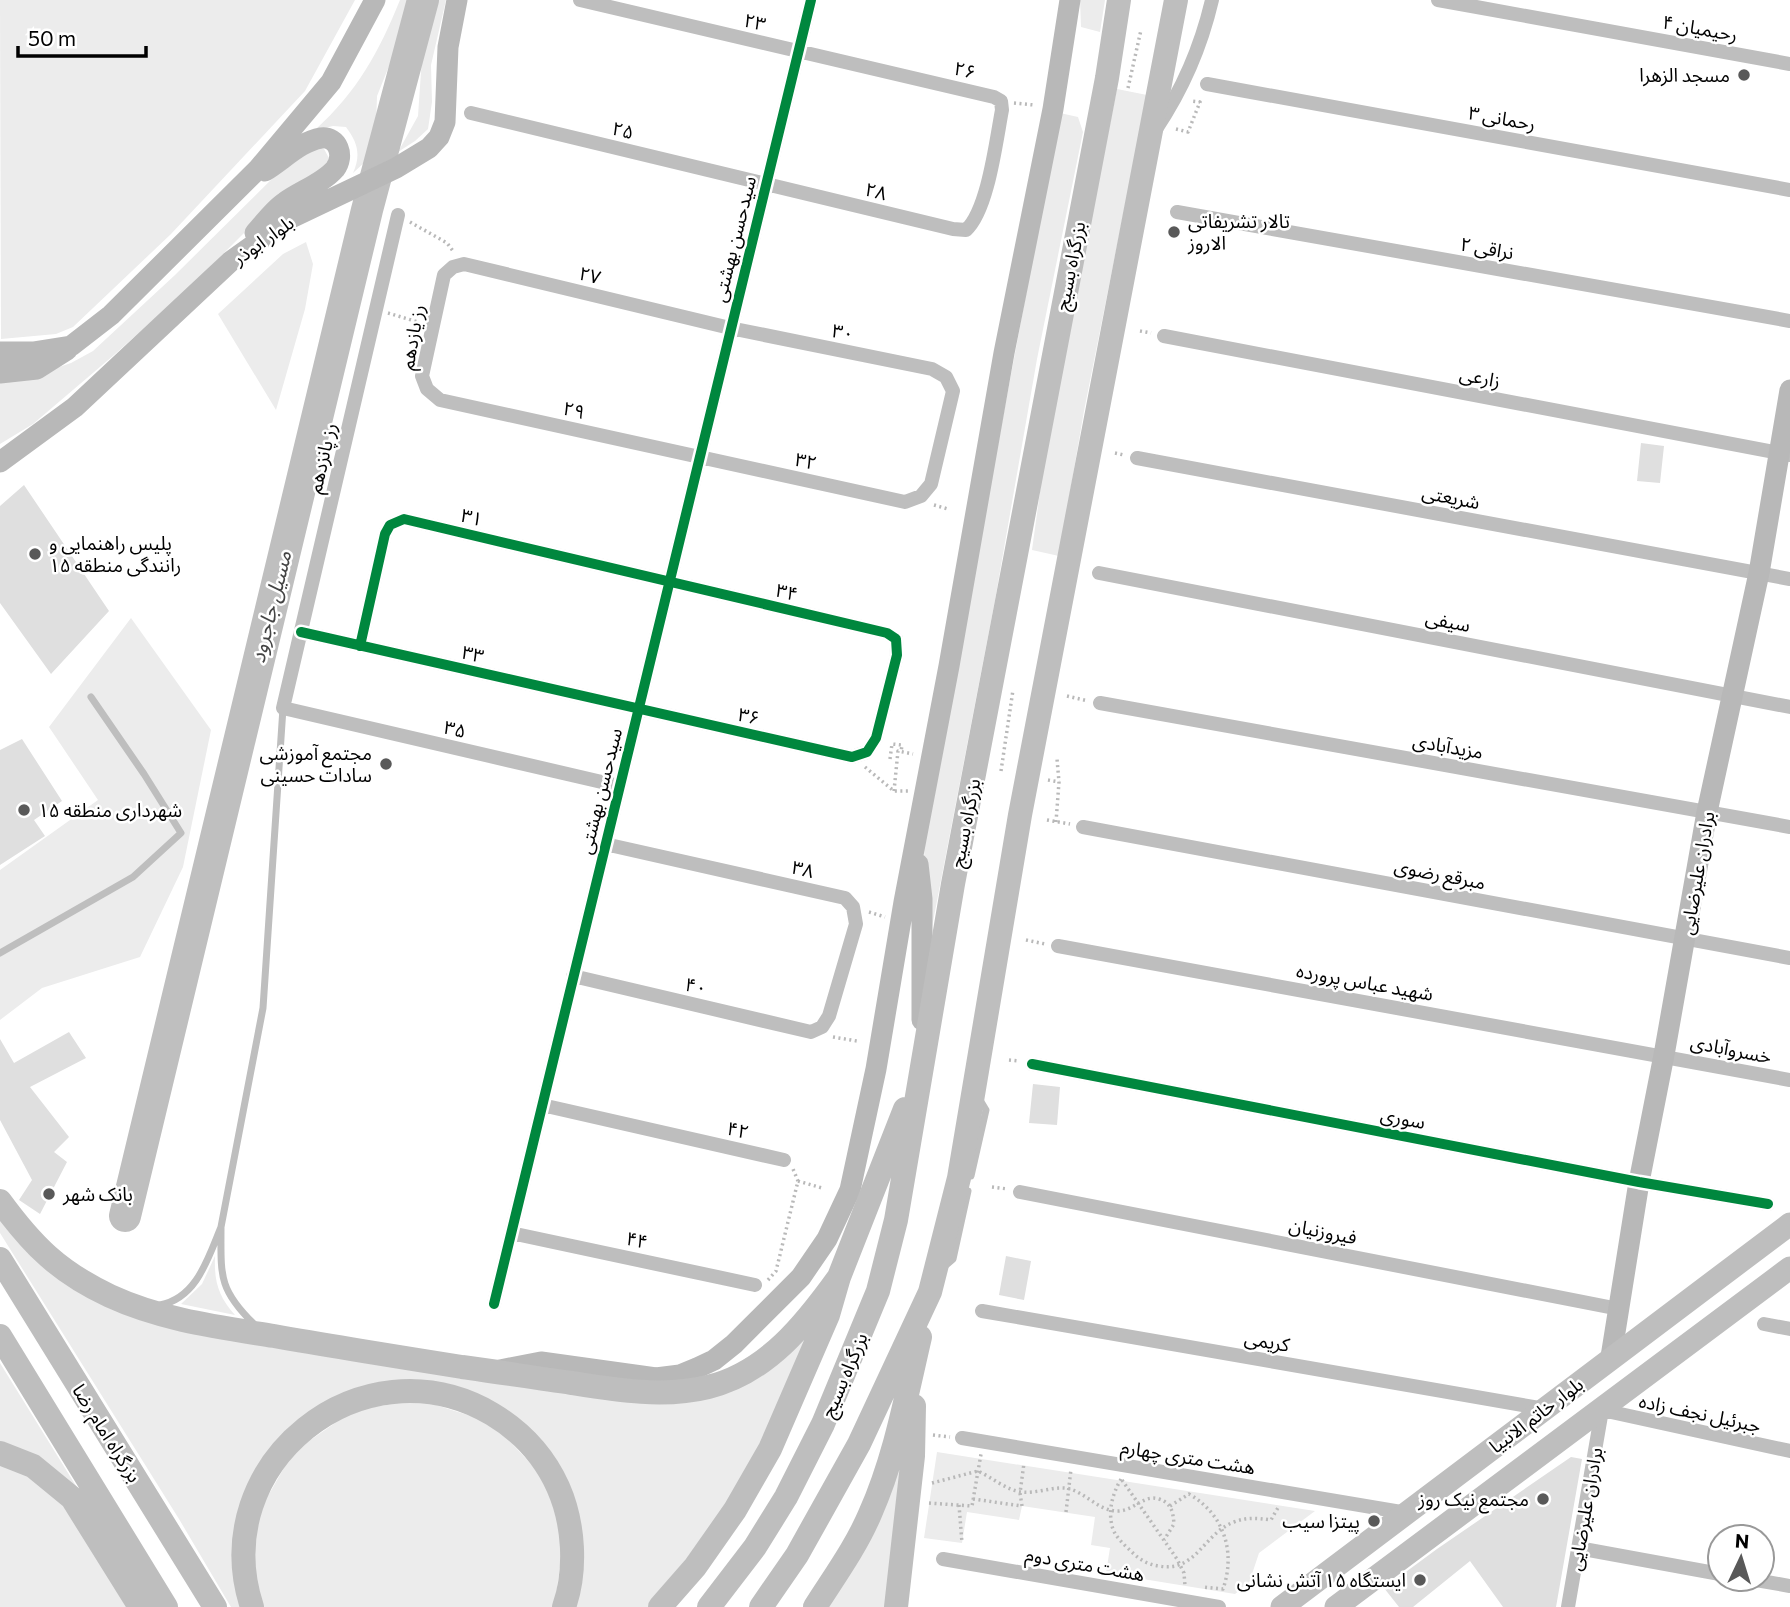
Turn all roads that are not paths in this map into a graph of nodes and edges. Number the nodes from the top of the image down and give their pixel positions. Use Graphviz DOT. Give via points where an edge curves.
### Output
graph roads {
  1 [pos="375,0"];
  2 [pos="457,0"];
  3 [pos="580,0"];
  4 [pos="811,0"];
  5 [pos="1070,0"];
  6 [pos="1119,0"];
  7 [pos="1176,0"];
  8 [pos="1212,0"];
  9 [pos="1438,0"];
  10 [pos="798,52"];
  11 [pos="1790,64"];
  12 [pos="1207,84"];
  13 [pos="471,113"];
  14 [pos="1149,139"];
  15 [pos="243,184"];
  16 [pos="766,184"];
  17 [pos="1790,190"];
  18 [pos="1177,212"];
  19 [pos="398,215"];
  20 [pos="975,222"];
  21 [pos="231,261"];
  22 [pos="444,275"];
  23 [pos="1790,321"];
  24 [pos="730,328"];
  25 [pos="1164,336"];
  26 [pos="71,346"];
  27 [pos="0,352"];
  28 [pos="0,373"];
  29 [pos="1790,390"];
  30 [pos="440,400"];
  31 [pos="75,407"];
  32 [pos="0,450"];
  33 [pos="1785,454"];
  34 [pos="699,458"];
  35 [pos="1137,458"];
  36 [pos="0,462"];
  37 [pos="905,502"];
  38 [pos="1099,573"];
  39 [pos="1759,573"];
  40 [pos="1790,579"];
  41 [pos="669,582"];
  42 [pos="301,632"];
  43 [pos="360,646"];
  44 [pos="1734,696"];
  45 [pos="91,697"];
  46 [pos="1100,703"];
  47 [pos="1790,706"];
  48 [pos="283,708"];
  49 [pos="638,710"];
  50 [pos="852,757"];
  51 [pos="619,786"];
  52 [pos="1707,812"];
  53 [pos="1083,827"];
  54 [pos="1790,827"];
  55 [pos="605,844"];
  56 [pos="915,845"];
  57 [pos="1685,939"];
  58 [pos="1058,946"];
  59 [pos="0,953"];
  60 [pos="1790,958"];
  61 [pos="573,976"];
  62 [pos="811,1032"];
  63 [pos="1664,1055"];
  64 [pos="1032,1063"];
  65 [pos="922,1067"];
  66 [pos="1790,1080"];
  67 [pos="542,1105"];
  68 [pos="784,1160"];
  69 [pos="1639,1182"];
  70 [pos="1020,1192"];
  71 [pos="0,1201"];
  72 [pos="1768,1204"];
  73 [pos="1790,1224"];
  74 [pos="220,1227"];
  75 [pos="511,1233"];
  76 [pos="0,1259"];
  77 [pos="1790,1268"];
  78 [pos="839,1277"];
  79 [pos="932,1284"];
  80 [pos="755,1285"];
  81 [pos="494,1304"];
  82 [pos="139,1308"];
  83 [pos="1619,1309"];
  84 [pos="982,1311"];
  85 [pos="1764,1324"];
  86 [pos="1790,1329"];
  87 [pos="264,1335"];
  88 [pos="0,1336"];
  89 [pos="1611,1357"];
  90 [pos="912,1370"];
  91 [pos="491,1371"];
  92 [pos="1545,1409"];
  93 [pos="1602,1410"];
  94 [pos="962,1438"];
  95 [pos="1790,1451"];
  96 [pos="0,1453"];
  97 [pos="1407,1513"];
  98 [pos="1578,1548"];
  99 [pos="943,1559"];
  100 [pos="1706,1571"];
  101 [pos="902,1573"];
  102 [pos="140,1607"];
  103 [pos="166,1607"];
  104 [pos="215,1607"];
  105 [pos="252,1607"];
  106 [pos="564,1607"];
  107 [pos="660,1607"];
  108 [pos="709,1607"];
  109 [pos="761,1607"];
  110 [pos="815,1607"];
  111 [pos="896,1607"];
  112 [pos="909,1607"];
  113 [pos="1220,1607"];
  114 [pos="1282,1607"];
  115 [pos="1336,1607"];
  116 [pos="1568,1607"];
  1 -- 15 [label="main road" via="331,82"];
  2 -- 21 [label="main road, بلوار ابوذر" via="439,137 396,168 291,218"];
  3 -- 10 [label="street, ۲۳"];
  4 -- 10 [label="street, سیدحسن بهشتی"];
  5 -- 56 [label="main road"];
  6 -- 65 [label="highway, بزرگراه بسیج"];
  7 -- 14 [label="highway"];
  8 -- 14 [label="street" via="1191,67"];
  9 -- 11 [label="street, رحیمیان ۴"];
  10 -- 16 [label="street, سیدحسن بهشتی"];
  10 -- 20 [label="street, ۲۶" via="1002,101 988,183"];
  12 -- 17 [label="street, رحمانی ۳"];
  13 -- 16 [label="street, ۲۵"];
  14 -- 79 [label="highway" via="1020,815 959,1178"];
  15 -- 21 [label="main road" via="312,140 324,137 339,149 335,169 281,204"];
  15 -- 26 [label="main road" via="111,315"];
  16 -- 20 [label="street, ۲۸" via="953,229 966,230"];
  16 -- 24 [label="street, سیدحسن بهشتی"];
  18 -- 23 [label="street, نراقی ۲"];
  19 -- 42 [label="street, رز پانزدهم"];
  21 -- 31 [label="main road, بلوار ابوذر"];
  22 -- 24 [label="street, ۲۷" via="464,264"];
  22 -- 30 [label="street, رز یازدهم" via="422,376 427,389"];
  24 -- 34 [label="street, سیدحسن بهشتی"];
  24 -- 37 [label="street, ۳۰" via="932,369 946,377 953,391 931,484 921,496"];
  25 -- 33 [label="street, زارعی"];
  26 -- 27 [label="main road"];
  26 -- 28 [label="main road" via="37,369"];
  29 -- 33 [label="main road, برادران علیرضایی"];
  30 -- 34 [label="street, ۲۹"];
  31 -- 32 [label="main road"];
  31 -- 36 [label="main road, بلوار ابوذر"];
  33 -- 39 [label="main road, برادران علیرضایی"];
  34 -- 37 [label="street, ۳۲"];
  34 -- 41 [label="street, سیدحسن بهشتی"];
  35 -- 39 [label="street, شریعتی"];
  38 -- 44 [label="street, سیفی"];
  39 -- 40 [label="street, شریعتی"];
  39 -- 44 [label="main road, برادران علیرضایی"];
  41 -- 43 [label="street, ۳۱" via="404,519 390,525 385,534"];
  41 -- 49 [label="street, سیدحسن بهشتی"];
  41 -- 50 [label="street, ۳۴" via="887,633 896,639 897,656 876,738 867,752"];
  42 -- 43 [label="street, ۳۳"];
  42 -- 48 [label="street, رز پانزدهم"];
  43 -- 49 [label="street, ۳۳"];
  44 -- 47 [label="street, سیفی"];
  44 -- 52 [label="main road, برادران علیرضایی"];
  45 -- 59 [label="lane" via="181,833 132,877"];
  46 -- 52 [label="street, مزیدآبادی"];
  48 -- 51 [label="street, ۳۵"];
  48 -- 74 [label="lane" via="263,1008"];
  49 -- 50 [label="street, ۳۶"];
  49 -- 51 [label="street, سیدحسن بهشتی"];
  51 -- 55 [label="street, سیدحسن بهشتی"];
  52 -- 54 [label="street, مزیدآبادی"];
  52 -- 57 [label="main road, برادران علیرضایی"];
  53 -- 57 [label="street, مبرقع رضوی"];
  55 -- 61 [label="street, سیدحسن بهشتی"];
  55 -- 62 [label="street, ۳۸" via="845,898 853,907 856,924 829,1016 822,1027"];
  56 -- 65 [label="main road" via="922,900"];
  56 -- 91 [label="main road" via="850,1190 827,1239 801,1277 734,1344 714,1360 680,1375 656,1378 541,1362"];
  57 -- 60 [label="street, مبرقع رضوی"];
  57 -- 63 [label="main road, برادران علیرضایی"];
  58 -- 63 [label="street, شهید عباس پرورده"];
  61 -- 62 [label="street, ۴۰"];
  61 -- 67 [label="street, سیدحسن بهشتی"];
  63 -- 66 [label="street, خسروآبادی"];
  63 -- 69 [label="main road, برادران علیرضایی"];
  64 -- 69 [label="street, سوری"];
  65 -- 78 [label="highway"];
  65 -- 108 [label="highway, بزرگراه بسیج" via="896,1220 878,1291 851,1362 786,1497"];
  67 -- 68 [label="street, ۴۲"];
  67 -- 75 [label="street, سیدحسن بهشتی"];
  69 -- 72 [label="street, سوری"];
  69 -- 83 [label="main road, برادران علیرضایی"];
  70 -- 83 [label="street, فیروزنیان"];
  71 -- 82 [label="highway" via="45,1256 68,1274"];
  73 -- 89 [label="main road, بلوار خاتم الانبیا"];
  74 -- 82 [label="lane" via="193,1285 174,1301"];
  74 -- 87 [label="lane" via="224,1285 232,1301"];
  75 -- 80 [label="street, ۴۴"];
  75 -- 81 [label="street, سیدحسن بهشتی"];
  76 -- 104 [label="highway, بزرگراه امام رضا"];
  77 -- 93 [label="main road, بلوار خاتم الانبیا"];
  78 -- 91 [label="highway" via="777,1351 710,1387 651,1392"];
  78 -- 107 [label="highway" via="828,1315 770,1450 736,1510"];
  79 -- 90 [label="highway"];
  79 -- 109 [label="highway" via="859,1444 797,1555"];
  82 -- 87 [label="highway"];
  83 -- 89 [label="main road, برادران علیرضایی"];
  84 -- 92 [label="street, کریمی"];
  85 -- 86 [label="street"];
  87 -- 91 [label="highway"];
  88 -- 103 [label="highway, بزرگراه امام رضا"];
  89 -- 92 [label="main road, بلوار خاتم الانبیا"];
  89 -- 93 [label="main road"];
  90 -- 101 [label="highway" via="915,1425"];
  90 -- 110 [label="highway" via="896,1441 869,1517"];
  92 -- 97 [label="main road, بلوار خاتم الانبیا"];
  93 -- 95 [label="street, جبرئیل نجف زاده"];
  93 -- 98 [label="street, برادران علیرضایی"];
  93 -- 115 [label="main road, بلوار خاتم الانبیا"];
  94 -- 97 [label="street, هشت متری چهارم"];
  96 -- 102 [label="highway" via="33,1466 72,1498"];
  97 -- 114 [label="main road, بلوار خاتم الانبیا"];
  98 -- 100 [label="street"];
  98 -- 116 [label="street, برادران علیرضایی"];
  99 -- 113 [label="street, هشت متری دوم"];
  101 -- 111 [label="highway"];
  101 -- 112 [label="highway"];
  105 -- 106 [label="highway" via="244,1583 245,1528 251,1503 276,1459 313,1421 337,1407 381,1394 417,1391 456,1396 505,1422 524,1437 552,1473 569,1519 572,1546"];
}
